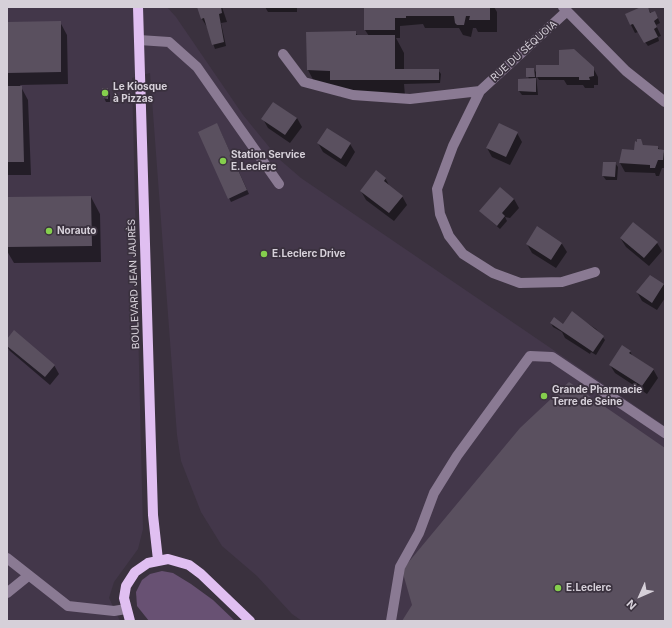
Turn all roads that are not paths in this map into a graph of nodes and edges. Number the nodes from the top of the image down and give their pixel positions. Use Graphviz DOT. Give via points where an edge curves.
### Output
graph roads {
  1 [pos="138,7"];
  2 [pos="565,9"];
  3 [pos="139,40"];
  4 [pos="283,54"];
  5 [pos="480,91"];
  6 [pos="665,102"];
  7 [pos="279,184"];
  8 [pos="595,272"];
  9 [pos="665,433"];
  10 [pos="7,558"];
  11 [pos="158,560"];
  12 [pos="28,576"];
  13 [pos="7,593"];
  14 [pos="126,609"];
  15 [pos="130,621"];
  16 [pos="250,621"];
  17 [pos="391,621"];
  1 -- 3 [label="main road, BOULEVARD JEAN JAURÈS"];
  2 -- 5 [label="street, RUE DU SÉQUOIA"];
  2 -- 6 [label="street" via="626,71"];
  3 -- 7 [label="street" via="169,42 197,67"];
  3 -- 11 [label="main road, BOULEVARD JEAN JAURÈS" via="152,508"];
  4 -- 5 [label="street" via="304,82 353,95 410,99"];
  5 -- 8 [label="street, RUE DU SÉQUOIA" via="453,146 438,189 440,214 449,236 463,254 493,273 520,283 562,282"];
  9 -- 17 [label="street" via="552,357 530,356 457,456 434,493 419,533 400,567"];
  10 -- 12 [label="street"];
  11 -- 14 [label="main road" via="148,562 135,572 126,586"];
  11 -- 16 [label="main road" via="168,559 189,565"];
  12 -- 13 [label="street"];
  12 -- 14 [label="street" via="68,606 114,611"];
  14 -- 15 [label="main road"];
}
